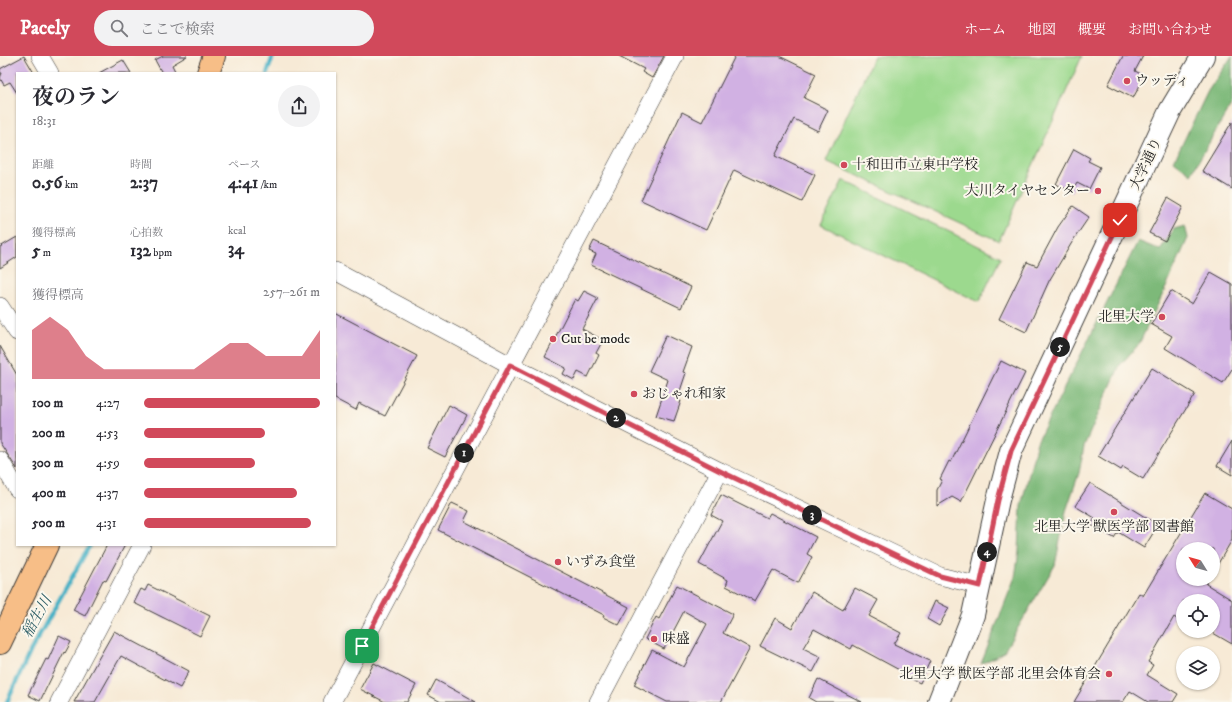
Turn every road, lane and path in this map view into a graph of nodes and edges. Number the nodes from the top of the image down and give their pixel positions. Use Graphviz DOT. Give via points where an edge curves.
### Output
graph roads {
  1 [pos="40,56"];
  2 [pos="214,56"];
  3 [pos="675,56"];
  4 [pos="1203,56"];
  5 [pos="49,72"];
  6 [pos="208,72"];
  7 [pos="336,271"];
  8 [pos="0,306"];
  9 [pos="16,330"];
  10 [pos="510,365"];
  11 [pos="0,460"];
  12 [pos="720,471"];
  13 [pos="16,487"];
  14 [pos="46,546"];
  15 [pos="141,546"];
  16 [pos="980,586"];
  17 [pos="0,643"];
  18 [pos="59,702"];
  19 [pos="332,702"];
  20 [pos="598,702"];
  21 [pos="939,702"];
  1 -- 5 [label="street"];
  2 -- 6 [label="main road"];
  3 -- 10 [label="street"];
  4 -- 16 [label="street, 大学通り" via="1170,111 1011,451"];
  7 -- 10 [label="street"];
  8 -- 9 [label="street"];
  10 -- 12 [label="street"];
  10 -- 19 [label="street"];
  11 -- 13 [label="street"];
  12 -- 16 [label="street" via="940,576"];
  12 -- 20 [label="street"];
  14 -- 17 [label="main road"];
  15 -- 18 [label="street"];
  16 -- 21 [label="street, 大学通り" via="973,615"];
}
